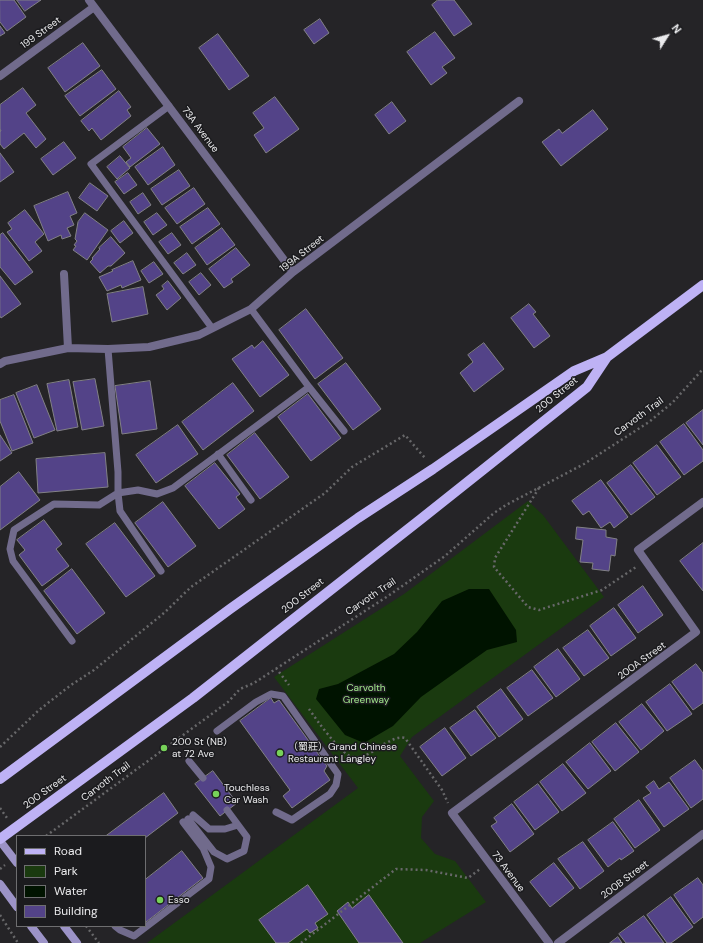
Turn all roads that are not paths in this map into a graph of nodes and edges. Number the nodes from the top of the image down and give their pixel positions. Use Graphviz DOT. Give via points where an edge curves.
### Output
graph roads {
  1 [pos="92,3"];
  2 [pos="0,76"];
  3 [pos="519,101"];
  4 [pos="169,106"];
  5 [pos="294,272"];
  6 [pos="64,274"];
  7 [pos="703,285"];
  8 [pos="251,309"];
  9 [pos="212,328"];
  10 [pos="68,348"];
  11 [pos="108,349"];
  12 [pos="607,357"];
  13 [pos="0,364"];
  14 [pos="309,387"];
  15 [pos="344,432"];
  16 [pos="218,454"];
  17 [pos="118,493"];
  18 [pos="251,500"];
  19 [pos="703,502"];
  20 [pos="161,571"];
  21 [pos="72,641"];
  22 [pos="218,731"];
  23 [pos="189,761"];
  24 [pos="203,778"];
  25 [pos="0,779"];
  26 [pos="227,810"];
  27 [pos="276,812"];
  28 [pos="452,813"];
  29 [pos="188,818"];
  30 [pos="238,825"];
  31 [pos="703,834"];
  32 [pos="0,840"];
  33 [pos="16,862"];
  34 [pos="0,884"];
  35 [pos="16,906"];
  36 [pos="32,927"];
  37 [pos="65,927"];
  38 [pos="116,927"];
  39 [pos="146,927"];
  40 [pos="146,927"];
  41 [pos="44,943"];
  42 [pos="77,943"];
  43 [pos="549,943"];
  44 [pos="558,943"];
  1 -- 2 [label="street, 199 Street"];
  1 -- 4 [label="street, 73A Avenue"];
  3 -- 5 [label="street, 199A Street"];
  4 -- 5 [label="street, 73A Avenue"];
  4 -- 9 [label="lane" via="91,164"];
  5 -- 8 [label="street, 199A Street"];
  6 -- 10 [label="street"];
  7 -- 12 [label="main road, 200 Street"];
  8 -- 9 [label="street, 199A Street"];
  8 -- 14 [label="lane"];
  9 -- 11 [label="street, 199A Street" via="199,335 149,347"];
  10 -- 11 [label="street, 199A Street"];
  10 -- 13 [label="street, 199A Street"];
  11 -- 17 [label="lane"];
  12 -- 25 [label="main road, 200 Street" via="574,371 358,518"];
  12 -- 32 [label="main road, 200 Street" via="587,387 458,490 193,698"];
  14 -- 15 [label="lane"];
  14 -- 16 [label="lane"];
  16 -- 17 [label="lane" via="173,488 157,494 138,490"];
  16 -- 18 [label="lane"];
  17 -- 20 [label="lane" via="120,511"];
  17 -- 21 [label="lane" via="99,505 54,504 14,530 10,550 13,561"];
  19 -- 28 [label="street, 200A Street" via="638,550 696,632"];
  22 -- 27 [label="lane" via="256,702 271,694 283,696 338,774 336,785 330,794 292,820"];
  23 -- 24 [label="lane"];
  26 -- 30 [label="lane"];
  28 -- 43 [label="street, 73 Avenue"];
  29 -- 30 [label="lane" via="209,830"];
  29 -- 30 [label="lane" via="214,852 227,859 244,851 247,837"];
  29 -- 40 [label="lane" via="211,868 209,879"];
  31 -- 44 [label="street, 200B Street"];
  32 -- 33 [label="main road"];
  34 -- 35 [label="main road"];
  36 -- 41 [label="main road"];
  37 -- 42 [label="main road"];
  38 -- 39 [label="lane" via="134,936"];
}
